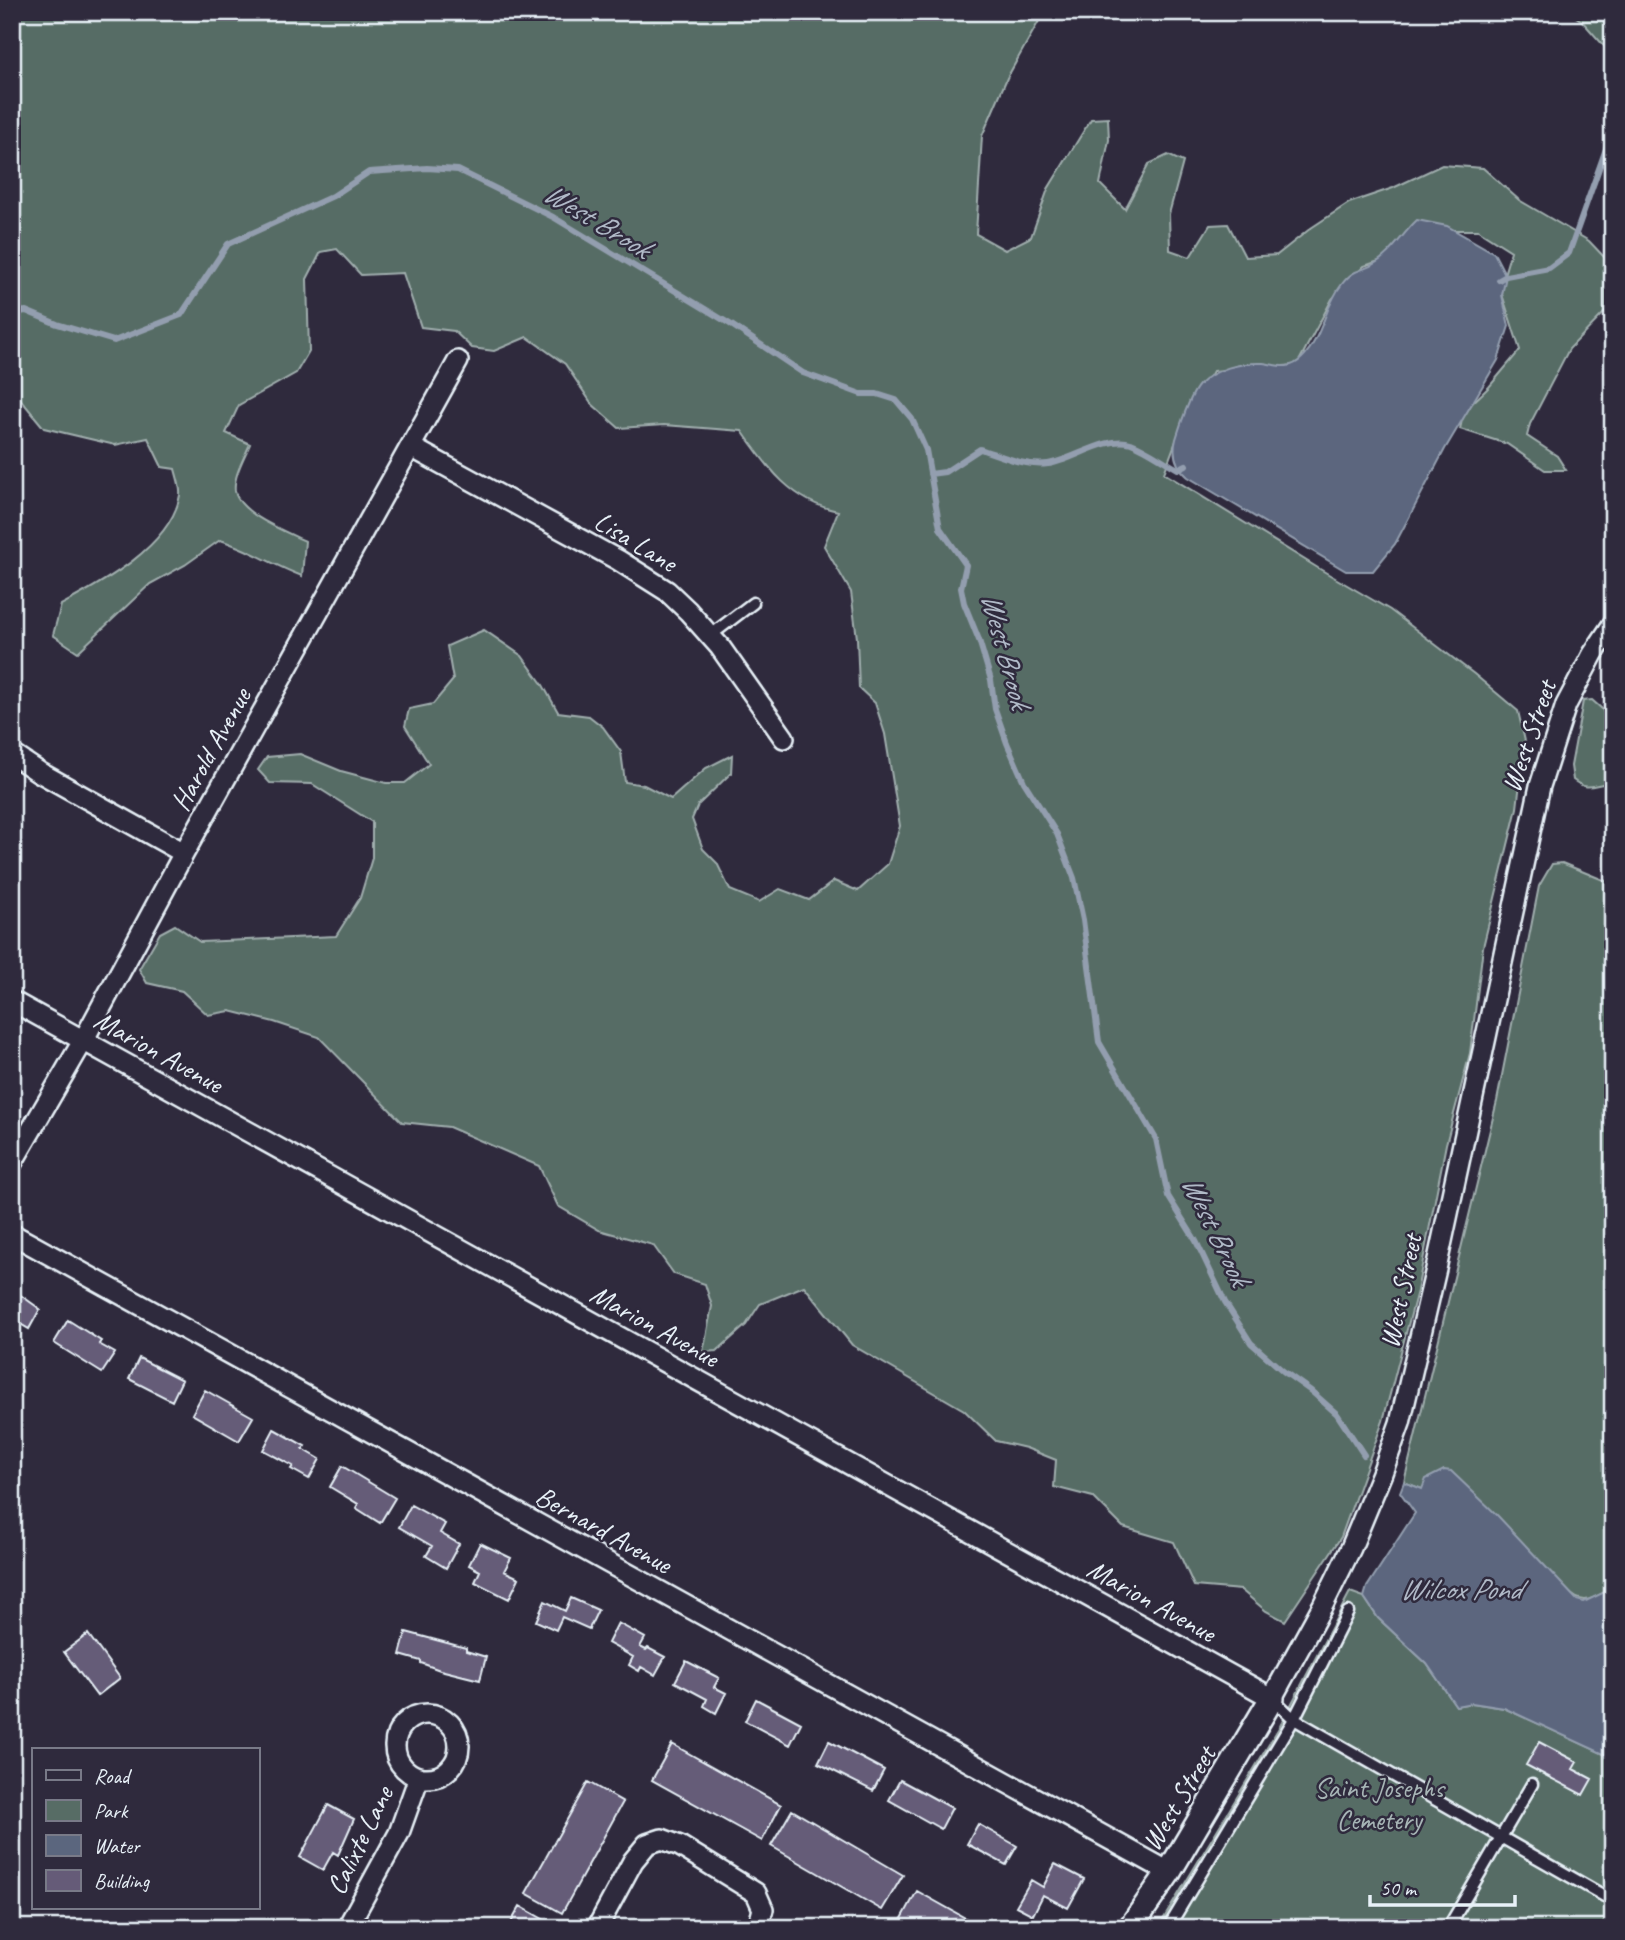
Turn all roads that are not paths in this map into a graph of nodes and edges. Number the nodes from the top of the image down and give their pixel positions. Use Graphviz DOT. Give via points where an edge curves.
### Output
graph roads {
  1 [pos="458,361"];
  2 [pos="411,447"];
  3 [pos="753,603"];
  4 [pos="1613,624"];
  5 [pos="711,635"];
  6 [pos="783,738"];
  7 [pos="12,754"];
  8 [pos="184,853"];
  9 [pos="12,1001"];
  10 [pos="83,1041"];
  11 [pos="12,1164"];
  12 [pos="12,1234"];
  13 [pos="1348,1612"];
  14 [pos="1272,1698"];
  15 [pos="1294,1718"];
  16 [pos="419,1777"];
  17 [pos="1532,1784"];
  18 [pos="1502,1837"];
  19 [pos="1169,1872"];
  20 [pos="1613,1901"];
  21 [pos="347,1928"];
  22 [pos="597,1928"];
  23 [pos="758,1928"];
  24 [pos="1130,1928"];
  25 [pos="1168,1928"];
  26 [pos="1448,1928"];
  1 -- 2 [label="street, Harold Avenue"];
  2 -- 5 [label="street, Lisa Lane" via="646,577"];
  2 -- 8 [label="street, Harold Avenue"];
  3 -- 5 [label="lane"];
  4 -- 14 [label="street, West Street" via="1566,705 1540,786 1400,1423 1359,1529"];
  5 -- 6 [label="street, Lisa Lane"];
  7 -- 8 [label="street"];
  8 -- 10 [label="street, Harold Avenue"];
  9 -- 10 [label="street, Marion Avenue"];
  10 -- 11 [label="street, Harold Avenue"];
  10 -- 14 [label="street, Marion Avenue"];
  12 -- 19 [label="street, Bernard Avenue"];
  13 -- 15 [label="lane"];
  14 -- 15 [label="lane"];
  14 -- 19 [label="street, West Street"];
  15 -- 18 [label="lane"];
  15 -- 25 [label="lane"];
  16 -- 21 [label="street, Calixte Lane" via="399,1833"];
  17 -- 18 [label="lane"];
  18 -- 20 [label="lane"];
  18 -- 26 [label="lane"];
  19 -- 24 [label="street, West Street"];
  22 -- 23 [label="street" via="633,1861 647,1844 662,1839 756,1893 763,1916"];
}
